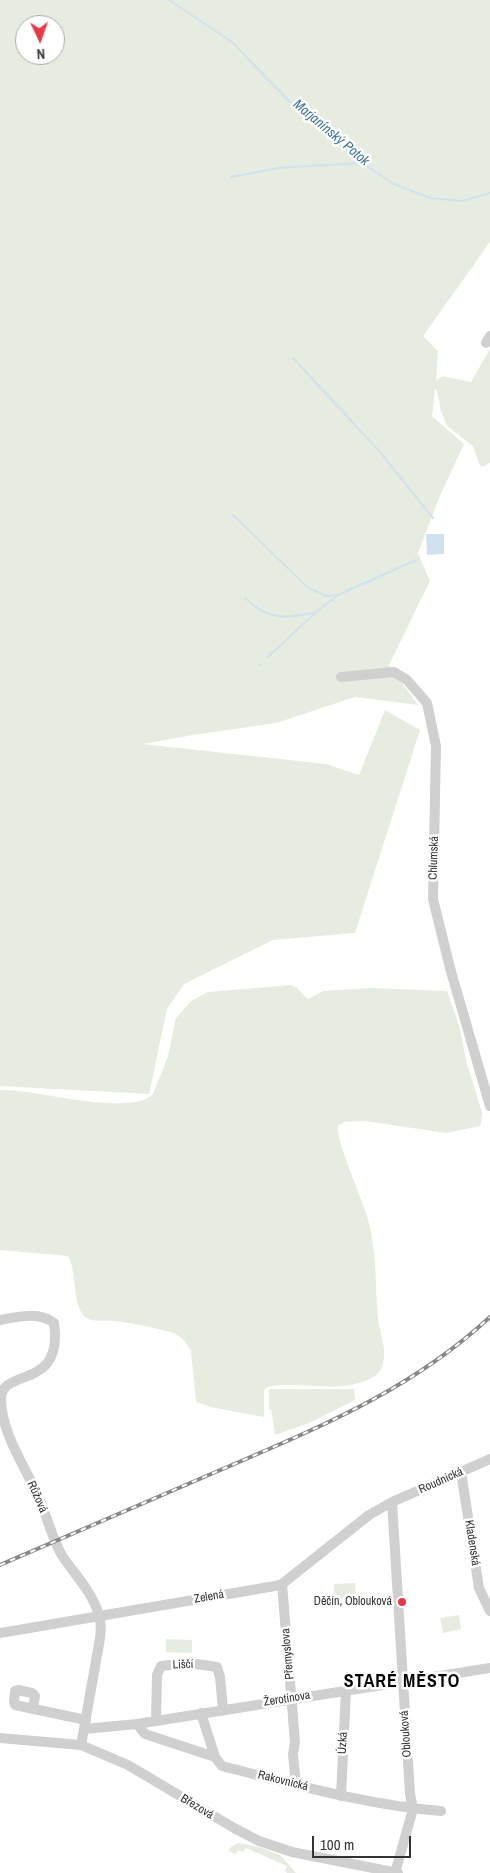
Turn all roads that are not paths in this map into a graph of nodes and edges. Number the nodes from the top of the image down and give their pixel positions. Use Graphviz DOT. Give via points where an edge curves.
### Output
graph roads {
  1 [pos="341,678"];
  2 [pos="490,1106"];
  3 [pos="0,1320"];
  4 [pos="490,1459"];
  5 [pos="461,1472"];
  6 [pos="392,1502"];
  7 [pos="282,1584"];
  8 [pos="490,1611"];
  9 [pos="100,1616"];
  10 [pos="0,1633"];
  11 [pos="490,1668"];
  12 [pos="402,1682"];
  13 [pos="346,1690"];
  14 [pos="291,1699"];
  15 [pos="32,1709"];
  16 [pos="223,1709"];
  17 [pos="201,1713"];
  18 [pos="156,1721"];
  19 [pos="137,1724"];
  20 [pos="85,1725"];
  21 [pos="2,1736"];
  22 [pos="81,1745"];
  23 [pos="215,1757"];
  24 [pos="296,1785"];
  25 [pos="341,1796"];
  26 [pos="413,1809"];
  27 [pos="441,1811"];
  28 [pos="396,1873"];
  1 -- 2 [label="street, Chlumská" via="394,672 407,680 427,703 436,746 433,899"];
  3 -- 9 [label="street, Růžová" via="28,1316 46,1318 54,1323 56,1337 48,1364 40,1371 11,1382 2,1391 1,1400 8,1434 62,1556 84,1585"];
  4 -- 5 [label="street, Roudnická"];
  5 -- 6 [label="street, Roudnická"];
  5 -- 8 [label="street, Kladenská" via="479,1588"];
  6 -- 7 [label="street, Zelená" via="369,1515"];
  6 -- 12 [label="street, Oblouková"];
  7 -- 9 [label="street, Zelená"];
  7 -- 14 [label="street, Přemyslova"];
  9 -- 10 [label="street, Zelená"];
  9 -- 20 [label="street, Růžová" via="100,1637"];
  11 -- 12 [label="street, Žerotínova"];
  12 -- 13 [label="street, Žerotínova"];
  12 -- 26 [label="street, Oblouková"];
  13 -- 14 [label="street, Žerotínova"];
  13 -- 25 [label="street, Úzká"];
  14 -- 16 [label="street, Žerotínova"];
  14 -- 24 [label="street, Přemyslova"];
  15 -- 20 [label="street, Žerotínova"];
  16 -- 17 [label="street, Žerotínova"];
  16 -- 18 [label="street, Liščí" via="217,1667 189,1663 161,1666 157,1675"];
  17 -- 18 [label="street, Žerotínova"];
  17 -- 23 [label="street"];
  18 -- 19 [label="street, Žerotínova"];
  19 -- 20 [label="street, Žerotínova"];
  19 -- 23 [label="street, Rakovnická" via="145,1734"];
  20 -- 22 [label="street, Růžová"];
  21 -- 22 [label="street, Březová"];
  22 -- 28 [label="street, Březová" via="128,1765 260,1842 292,1852"];
  23 -- 24 [label="street, Rakovnická" via="222,1766"];
  24 -- 25 [label="street, Rakovnická"];
  25 -- 26 [label="street, Rakovnická"];
  26 -- 27 [label="street, Rakovnická"];
  26 -- 28 [label="street, Oblouková"];
}
